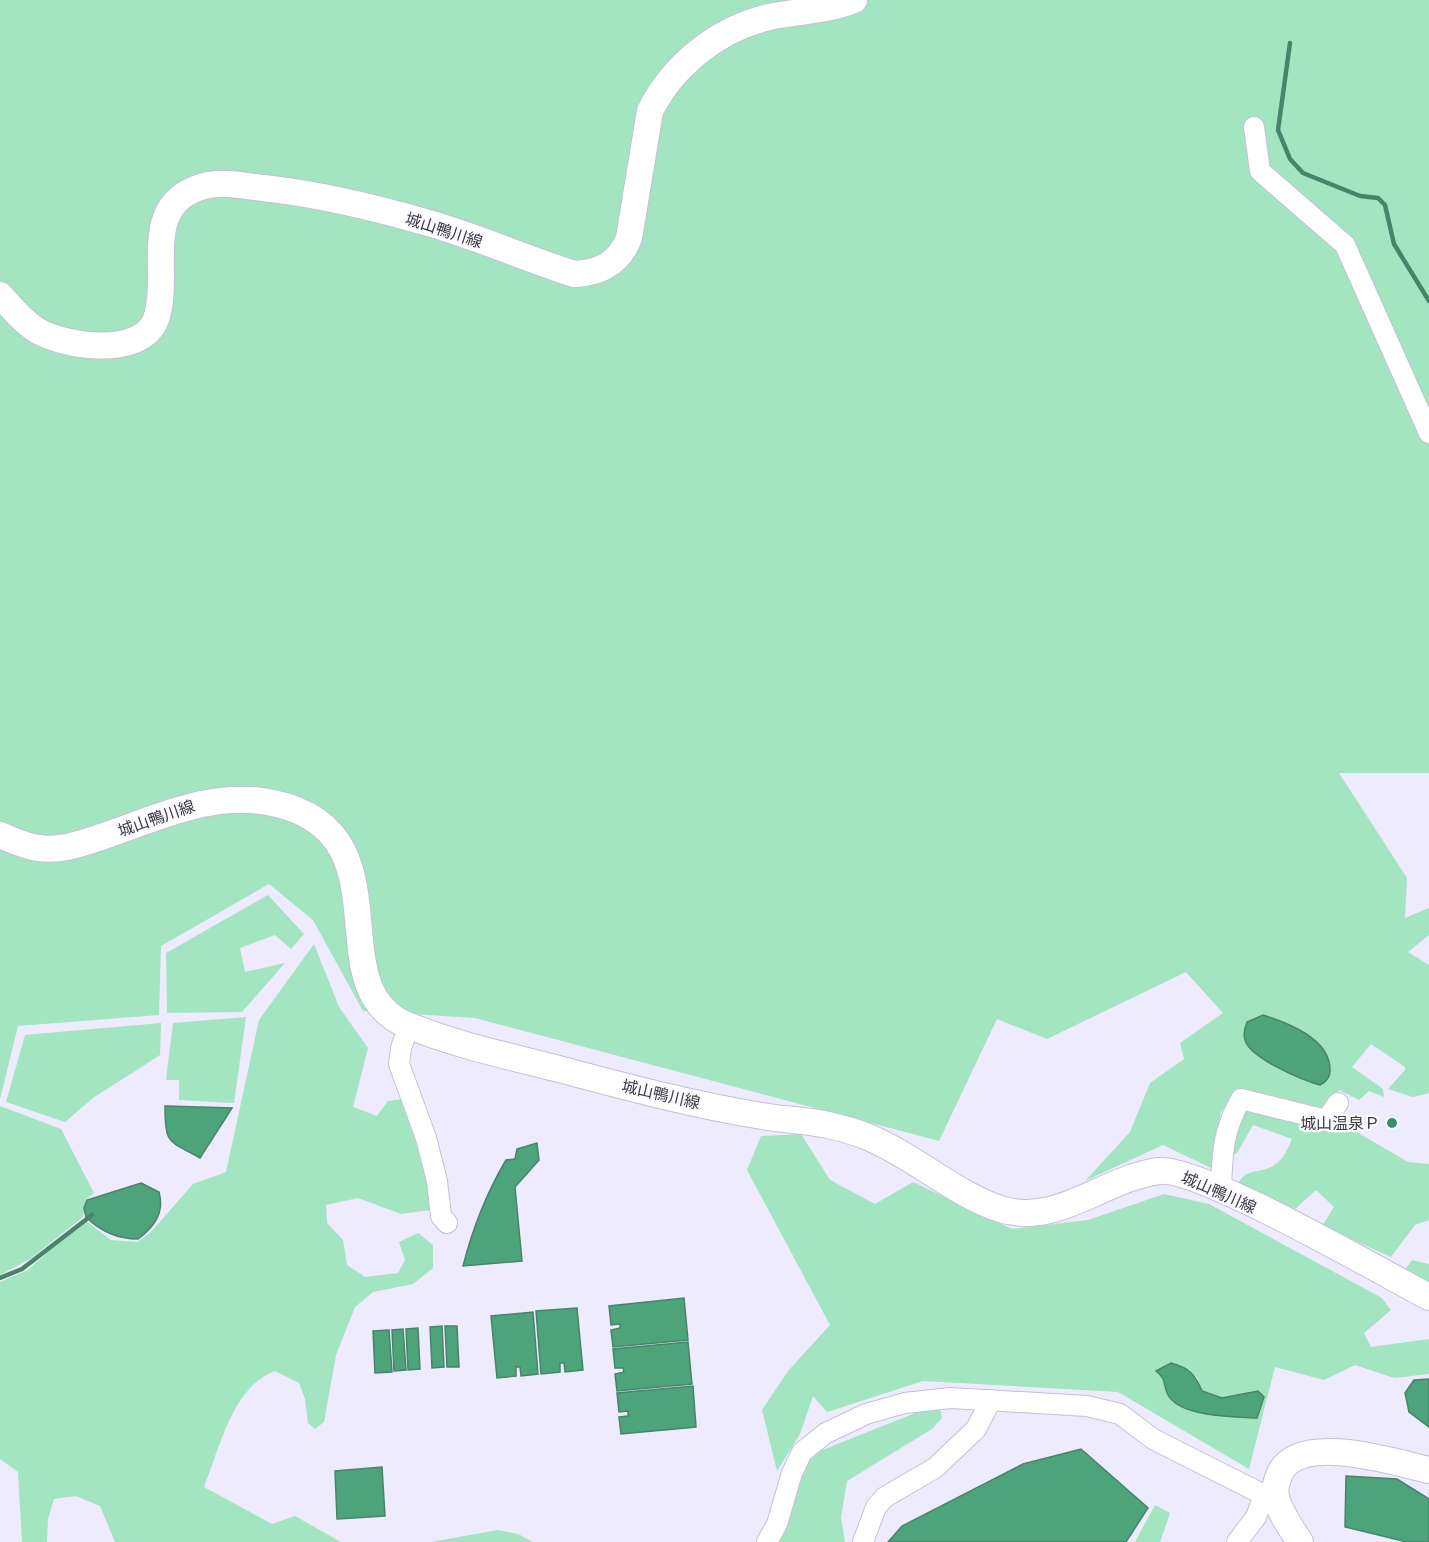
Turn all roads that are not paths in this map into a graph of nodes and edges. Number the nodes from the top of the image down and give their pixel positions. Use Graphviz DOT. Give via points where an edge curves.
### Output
graph roads {
  1 [pos="854,0"];
  2 [pos="1254,127"];
  3 [pos="0,295"];
  4 [pos="1429,433"];
  5 [pos="0,835"];
  6 [pos="409,1026"];
  7 [pos="1338,1103"];
  8 [pos="1221,1190"];
  9 [pos="447,1223"];
  10 [pos="1429,1298"];
  11 [pos="991,1400"];
  12 [pos="1429,1470"];
  13 [pos="1270,1495"];
  14 [pos="767,1542"];
  15 [pos="863,1542"];
  16 [pos="1237,1542"];
  17 [pos="1300,1542"];
  1 -- 3 [label="main road, 城山鴨川線" via="836,7 748,23 701,50 680,69 659,92 650,111 627,243 612,264 593,273 574,274 434,224 309,193 228,184 206,186 185,194 169,209 159,254 160,297 155,321 133,341 78,345 55,339 33,328"];
  2 -- 4 [label="street" via="1260,171 1345,246"];
  5 -- 6 [label="main road, 城山鴨川線" via="37,848 68,848 203,802 240,799 274,803 314,818 330,830 343,849 352,874 368,985 394,1019"];
  6 -- 8 [label="main road, 城山鴨川線" via="453,1042 606,1081 762,1116 824,1124 868,1137 1001,1209 1034,1213 1067,1207 1103,1188 1163,1170 1185,1174"];
  6 -- 9 [label="street" via="399,1064 426,1138 441,1216"];
  7 -- 8 [label="street" via="1326,1120 1241,1099 1229,1120 1222,1153"];
  8 -- 10 [label="main road, 城山鴨川線"];
  11 -- 13 [label="street" via="1088,1406 1120,1414 1153,1439"];
  11 -- 14 [label="street" via="950,1398 905,1403 866,1414 826,1433 802,1452"];
  11 -- 15 [label="street" via="976,1429 935,1468 885,1497 876,1507"];
  12 -- 13 [label="main road" via="1330,1451 1305,1453 1287,1461"];
  13 -- 16 [label="street"];
  13 -- 17 [label="main road"];
}
